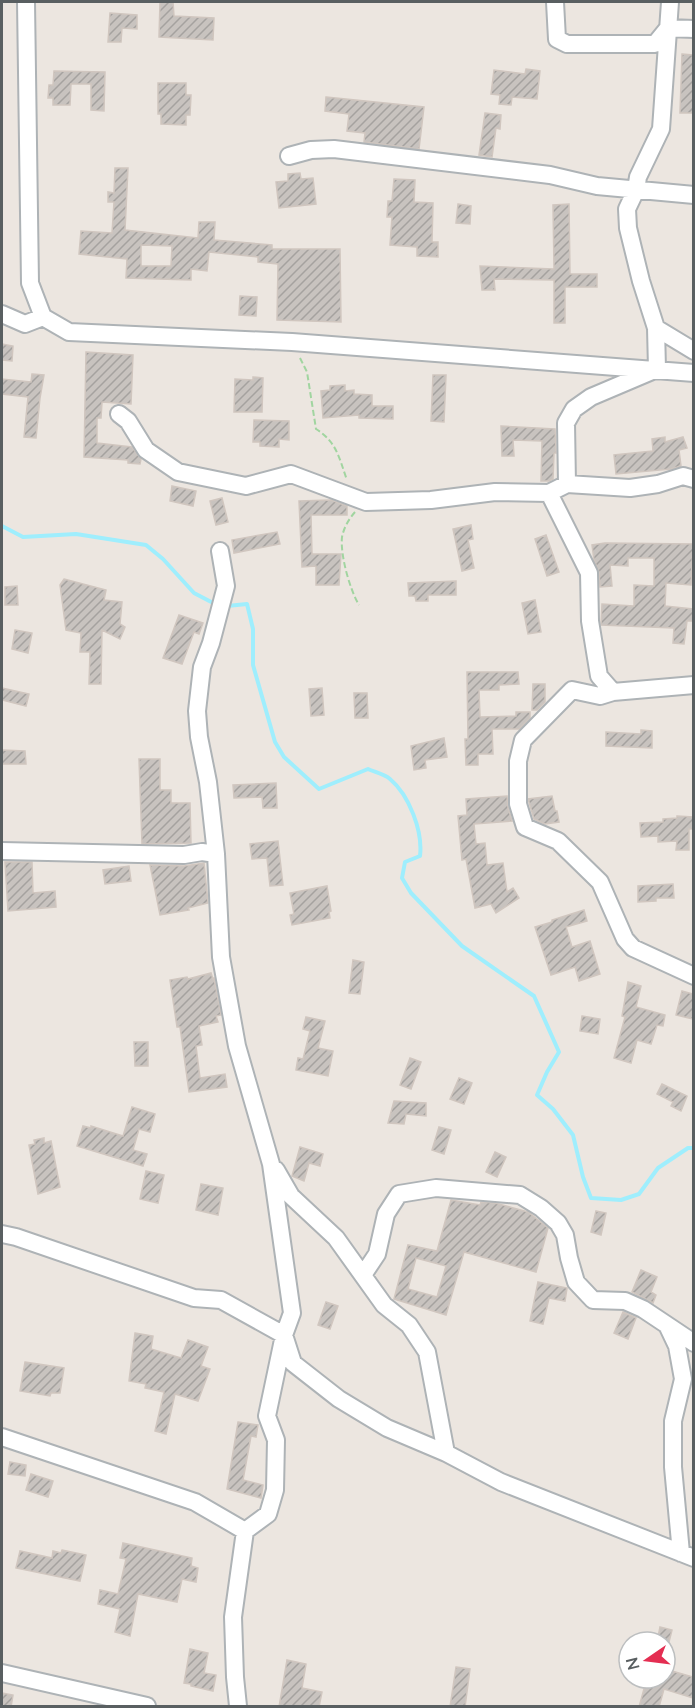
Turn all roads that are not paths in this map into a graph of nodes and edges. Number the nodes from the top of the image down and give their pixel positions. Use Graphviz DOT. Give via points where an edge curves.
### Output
graph roads {
  1 [pos="26,2"];
  2 [pos="555,2"];
  3 [pos="670,2"];
  4 [pos="668,28"];
  5 [pos="693,29"];
  6 [pos="289,156"];
  7 [pos="636,190"];
  8 [pos="693,195"];
  9 [pos="2,314"];
  10 [pos="43,317"];
  11 [pos="656,328"];
  12 [pos="693,351"];
  13 [pos="657,369"];
  14 [pos="693,373"];
  15 [pos="119,414"];
  16 [pos="693,479"];
  17 [pos="567,484"];
  18 [pos="549,493"];
  19 [pos="220,551"];
  20 [pos="693,685"];
  21 [pos="613,692"];
  22 [pos="2,851"];
  23 [pos="216,854"];
  24 [pos="693,976"];
  25 [pos="271,1164"];
  26 [pos="2,1234"];
  27 [pos="363,1275"];
  28 [pos="667,1325"];
  29 [pos="284,1335"];
  30 [pos="693,1342"];
  31 [pos="2,1437"];
  32 [pos="446,1453"];
  33 [pos="245,1531"];
  34 [pos="687,1555"];
  35 [pos="2,1673"];
  36 [pos="147,1707"];
  37 [pos="238,1707"];
  1 -- 10 [label="street" via="30,283"];
  2 -- 4 [label="street" via="557,39 567,44 655,44"];
  3 -- 4 [label="street"];
  4 -- 5 [label="street"];
  4 -- 7 [label="street" via="661,129 638,177"];
  6 -- 7 [label="street" via="311,150 345,150 550,175"];
  7 -- 8 [label="street"];
  7 -- 11 [label="street" via="627,209 628,228"];
  9 -- 10 [label="street" via="25,324"];
  10 -- 13 [label="street" via="69,333 292,342"];
  11 -- 12 [label="street"];
  11 -- 13 [label="street"];
  13 -- 14 [label="street"];
  13 -- 17 [label="street" via="574,408 566,423"];
  15 -- 18 [label="street" via="146,450 178,472 246,486 291,474 359,499 431,500 495,492"];
  16 -- 17 [label="street" via="683,476 630,488"];
  17 -- 18 [label="street"];
  18 -- 21 [label="street" via="589,573 590,621 599,676"];
  19 -- 23 [label="street" via="226,586 202,668 197,711"];
  20 -- 21 [label="street"];
  21 -- 24 [label="street" via="600,696 572,690 523,740 518,761 519,804 525,827 558,841 600,882 633,948"];
  22 -- 23 [label="street"];
  23 -- 25 [label="street" via="223,968 237,1046"];
  25 -- 27 [label="street" via="291,1197 336,1238"];
  25 -- 29 [label="street" via="292,1313"];
  26 -- 29 [label="street" via="194,1298 221,1300"];
  27 -- 28 [label="street" via="377,1254 386,1214 399,1194 436,1188 520,1195 558,1223 565,1235 576,1282 593,1300 625,1301"];
  27 -- 32 [label="street" via="384,1305 409,1324 427,1352"];
  28 -- 30 [label="street"];
  28 -- 34 [label="street" via="677,1346 683,1379 673,1421 673,1467"];
  29 -- 32 [label="street" via="293,1363 339,1399 387,1428"];
  29 -- 33 [label="street" via="267,1416 276,1440 275,1490 268,1514"];
  31 -- 33 [label="street" via="195,1502"];
  32 -- 34 [label="street" via="501,1482"];
  33 -- 37 [label="street" via="233,1617"];
  35 -- 36 [label="street"];
}
